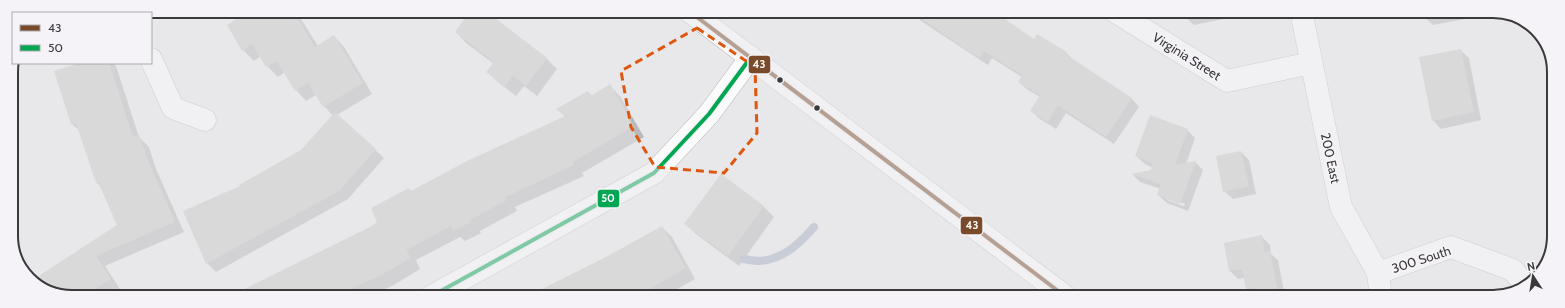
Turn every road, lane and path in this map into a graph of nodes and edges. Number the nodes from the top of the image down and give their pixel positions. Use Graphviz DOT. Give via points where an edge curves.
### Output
graph roads {
  1 [pos="697,18"];
  2 [pos="1125,18"];
  3 [pos="1302,18"];
  4 [pos="751,58"];
  5 [pos="152,61"];
  6 [pos="1311,63"];
  7 [pos="205,120"];
  8 [pos="1378,273"];
  9 [pos="1522,281"];
  10 [pos="443,290"];
  11 [pos="1057,290"];
  12 [pos="1379,290"];
  1 -- 4 [label="street"];
  2 -- 6 [label="street, Virginia Street" via="1227,81"];
  3 -- 6 [label="street, 200 East"];
  4 -- 10 [label="street" via="708,114 654,173"];
  4 -- 11 [label="street"];
  5 -- 7 [label="street" via="173,108"];
  6 -- 8 [label="street, 200 East" via="1341,207"];
  8 -- 9 [label="street, 300 South" via="1451,247 1513,270"];
  8 -- 12 [label="street, 200 East"];
}
